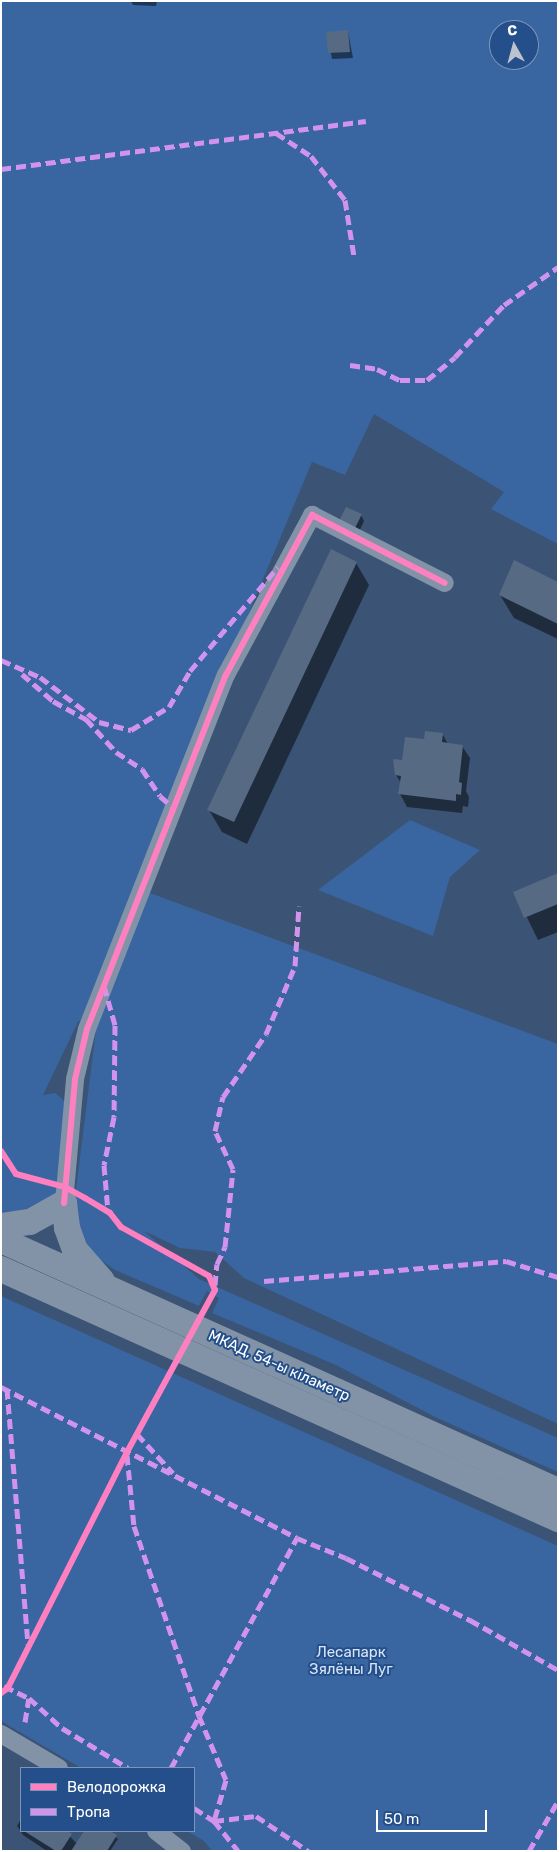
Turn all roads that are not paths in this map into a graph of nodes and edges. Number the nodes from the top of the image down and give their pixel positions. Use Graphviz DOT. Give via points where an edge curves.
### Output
graph roads {
  1 [pos="445,584"];
  2 [pos="64,1203"];
  3 [pos="1,1226"];
  4 [pos="1,1240"];
  5 [pos="1,1269"];
  6 [pos="112,1290"];
  7 [pos="558,1491"];
  8 [pos="558,1519"];
  9 [pos="1,1734"];
  10 [pos="57,1767"];
  11 [pos="157,1832"];
  12 [pos="182,1851"];
  1 -- 2 [label="street" via="312,516 223,684 87,1029 75,1079"];
  2 -- 3 [label="highway" via="30,1222"];
  2 -- 6 [label="highway" via="74,1250"];
  4 -- 6 [label="highway, МКАД, 54-ы кіламетр"];
  5 -- 8 [label="highway, МКАД, 54-ы кіламетр"];
  6 -- 7 [label="highway, МКАД, 54-ы кіламетр"];
  9 -- 10 [label="street"];
  11 -- 12 [label="street"];
}
